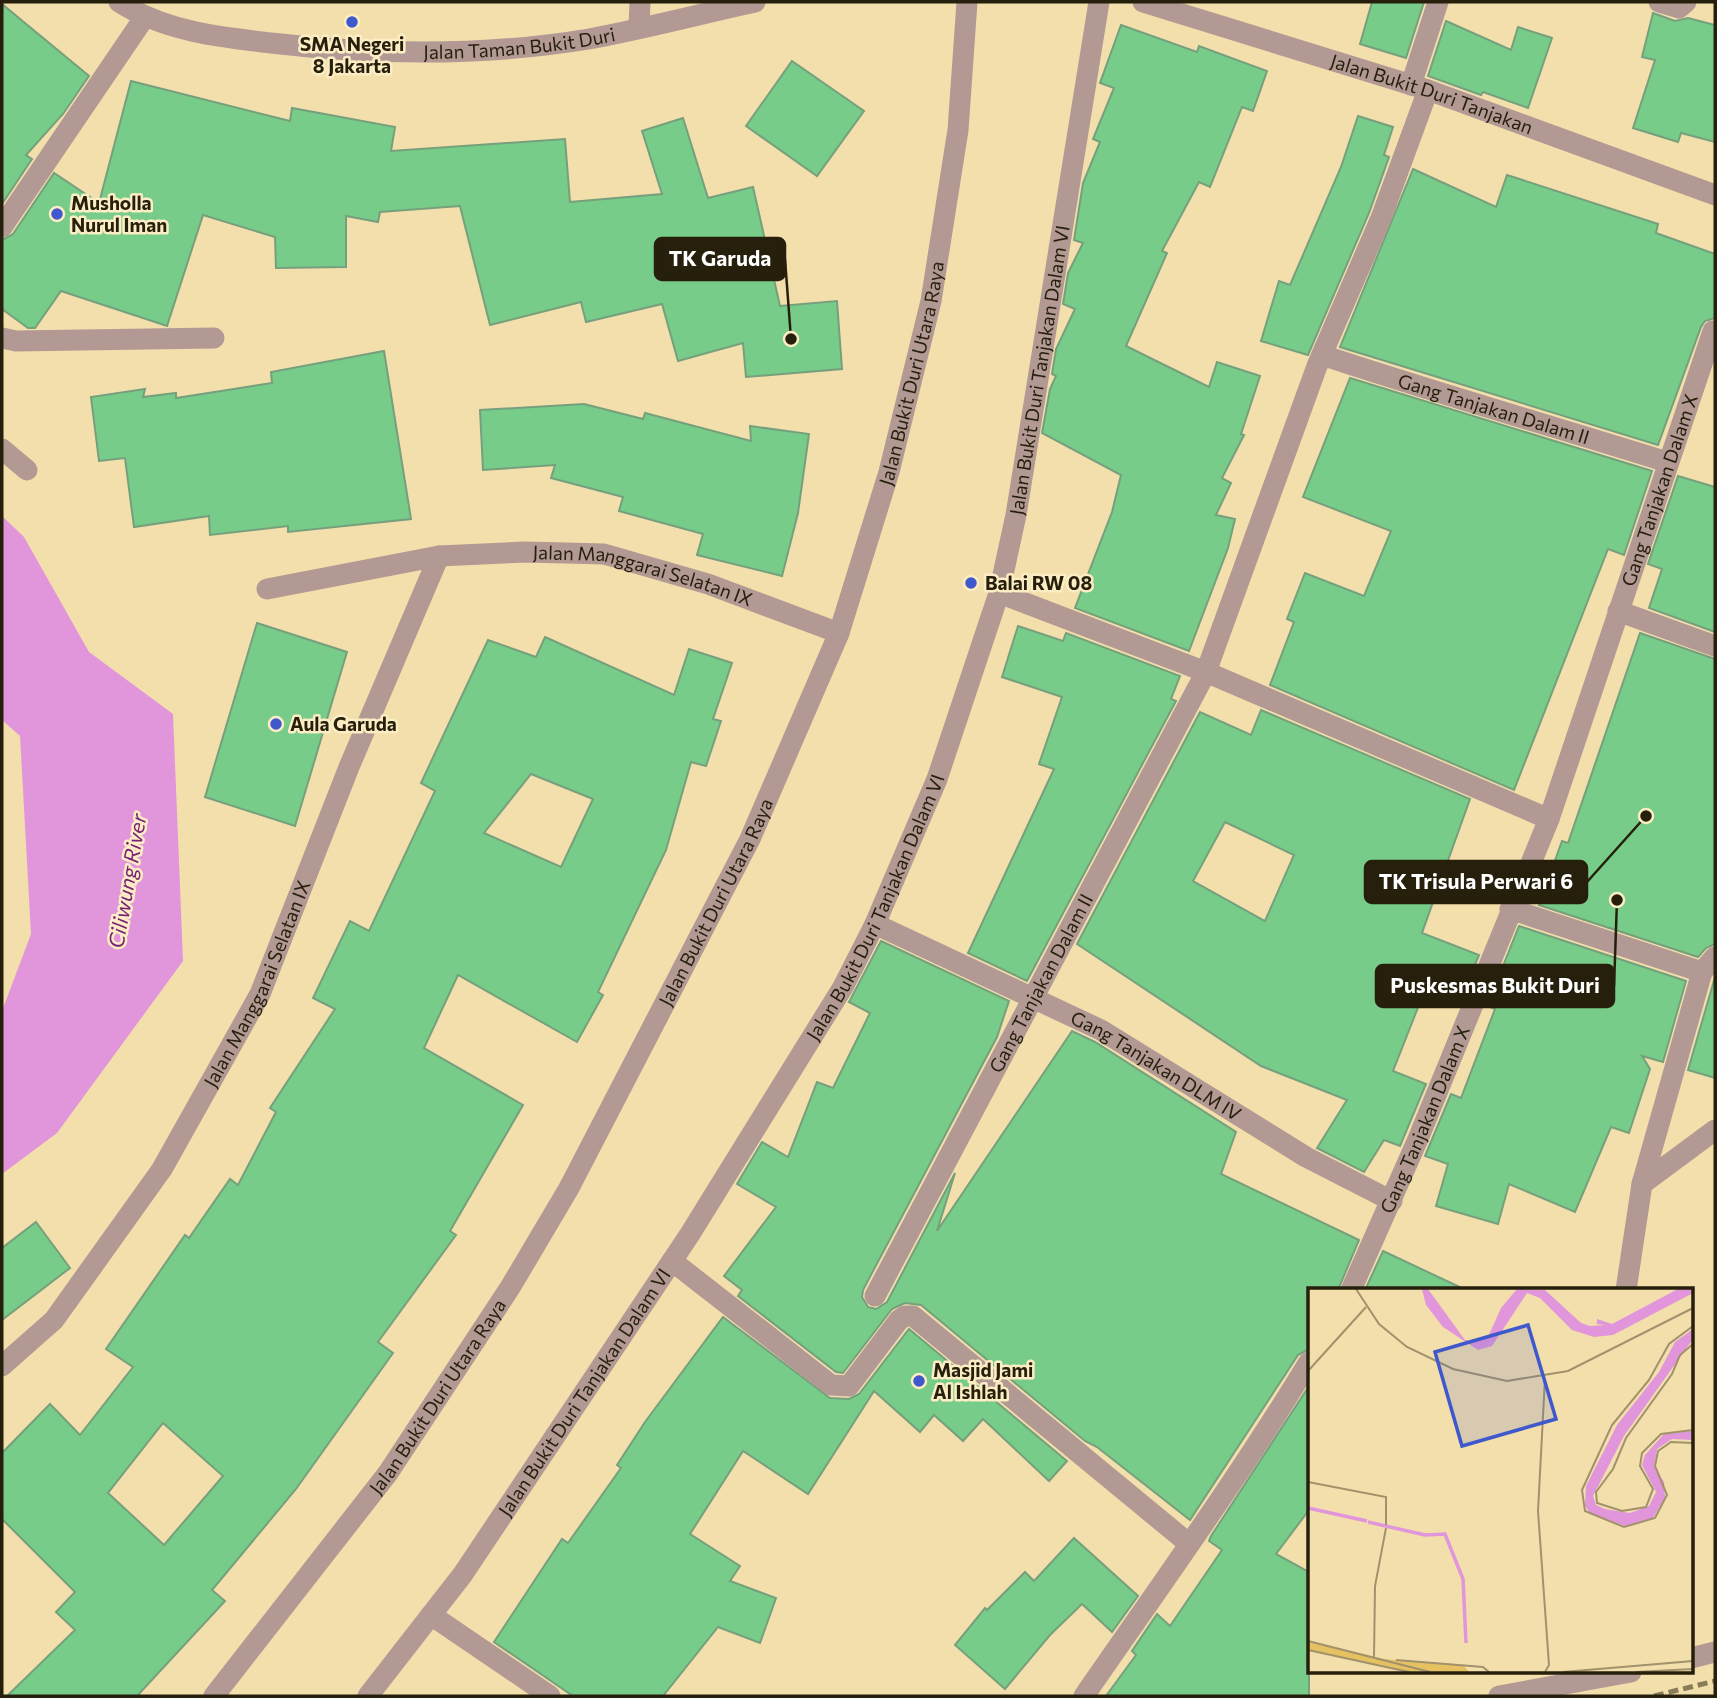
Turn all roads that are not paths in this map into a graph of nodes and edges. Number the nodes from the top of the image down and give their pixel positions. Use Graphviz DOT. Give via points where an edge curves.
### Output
graph roads {
  1 [pos="119,2"];
  2 [pos="640,2"];
  3 [pos="755,2"];
  4 [pos="967,2"];
  5 [pos="1099,2"];
  6 [pos="1143,2"];
  7 [pos="1438,2"];
  8 [pos="1659,2"];
  9 [pos="1686,2"];
  10 [pos="144,18"];
  11 [pos="639,27"];
  12 [pos="1420,88"];
  13 [pos="1715,195"];
  14 [pos="2,227"];
  15 [pos="1713,331"];
  16 [pos="2,338"];
  17 [pos="214,338"];
  18 [pos="1322,355"];
  19 [pos="2,450"];
  20 [pos="1667,462"];
  21 [pos="27,470"];
  22 [pos="439,556"];
  23 [pos="267,589"];
  24 [pos="999,593"];
  25 [pos="1618,611"];
  26 [pos="839,633"];
  27 [pos="1715,646"];
  28 [pos="1206,672"];
  29 [pos="1549,819"];
  30 [pos="1510,909"];
  31 [pos="875,924"];
  32 [pos="1709,964"];
  33 [pos="1034,997"];
  34 [pos="1715,1130"];
  35 [pos="1642,1184"];
  36 [pos="1392,1201"];
  37 [pos="672,1261"];
  38 [pos="1352,1288"];
  39 [pos="1626,1288"];
  40 [pos="875,1296"];
  41 [pos="1308,1364"];
  42 [pos="2,1366"];
  43 [pos="1188,1542"];
  44 [pos="431,1615"];
  45 [pos="1715,1652"];
  46 [pos="1692,1658"];
  47 [pos="1599,1675"];
  48 [pos="214,1696"];
  49 [pos="368,1696"];
  50 [pos="550,1696"];
  51 [pos="1084,1696"];
  52 [pos="1499,1696"];
  1 -- 10 [label="street, Jalan Taman Bukit Duri"];
  2 -- 11 [label="street"];
  3 -- 11 [label="street, Jalan Taman Bukit Duri"];
  4 -- 26 [label="street, Jalan Bukit Duri Utara Raya" via="958,130 931,301 889,472"];
  5 -- 24 [label="street, Jalan Bukit Duri Tanjakan Dalam VI" via="1016,515"];
  6 -- 12 [label="street, Jalan Bukit Duri Tanjakan"];
  7 -- 12 [label="street, Gang Tanjakan Dalam II"];
  8 -- 9 [label="street" via="1682,8"];
  10 -- 11 [label="street, Jalan Taman Bukit Duri" via="215,37 316,49 435,53 587,39"];
  10 -- 14 [label="street"];
  12 -- 13 [label="street, Jalan Bukit Duri Tanjakan"];
  12 -- 18 [label="street, Gang Tanjakan Dalam II" via="1381,218"];
  15 -- 20 [label="street, Gang Tanjakan Dalam X"];
  16 -- 17 [label="street"];
  18 -- 20 [label="street, Gang Tanjakan Dalam II"];
  18 -- 28 [label="street, Gang Tanjakan Dalam II"];
  19 -- 21 [label="street"];
  20 -- 25 [label="street, Gang Tanjakan Dalam X"];
  22 -- 23 [label="street, Jalan Manggarai Selatan IX"];
  22 -- 26 [label="street, Jalan Manggarai Selatan IX" via="604,554 708,584"];
  22 -- 42 [label="street, Jalan Manggarai Selatan IX" via="260,994 162,1169 54,1320"];
  24 -- 28 [label="street"];
  24 -- 31 [label="street, Jalan Bukit Duri Tanjakan Dalam VI" via="937,779"];
  25 -- 27 [label="street, Gang Tanjakan Dalam X"];
  25 -- 29 [label="street, Gang Tanjakan Dalam X"];
  26 -- 48 [label="street, Jalan Bukit Duri Utara Raya" via="750,839 569,1188 388,1473"];
  28 -- 29 [label="street"];
  28 -- 33 [label="street, Gang Tanjakan Dalam II"];
  29 -- 30 [label="street, Gang Tanjakan Dalam X"];
  30 -- 32 [label="street"];
  30 -- 36 [label="street, Gang Tanjakan Dalam X"];
  31 -- 33 [label="street, Gang Tanjakan DLM IV"];
  31 -- 37 [label="street, Jalan Bukit Duri Tanjakan Dalam VI" via="843,987"];
  32 -- 35 [label="street"];
  33 -- 36 [label="street, Gang Tanjakan DLM IV" via="1101,1030 1306,1157"];
  33 -- 40 [label="street, Gang Tanjakan Dalam II"];
  34 -- 35 [label="street"];
  35 -- 39 [label="street"];
  36 -- 38 [label="street, Gang Tanjakan Dalam X"];
  37 -- 43 [label="street" via="839,1387 849,1386 899,1320 913,1317"];
  37 -- 44 [label="street, Jalan Bukit Duri Tanjakan Dalam VI"];
  41 -- 43 [label="street" via="1254,1453"];
  43 -- 51 [label="street"];
  44 -- 49 [label="street, Jalan Bukit Duri Tanjakan Dalam VI"];
  44 -- 50 [label="street"];
  45 -- 46 [label="street"];
  47 -- 52 [label="street"];
}
